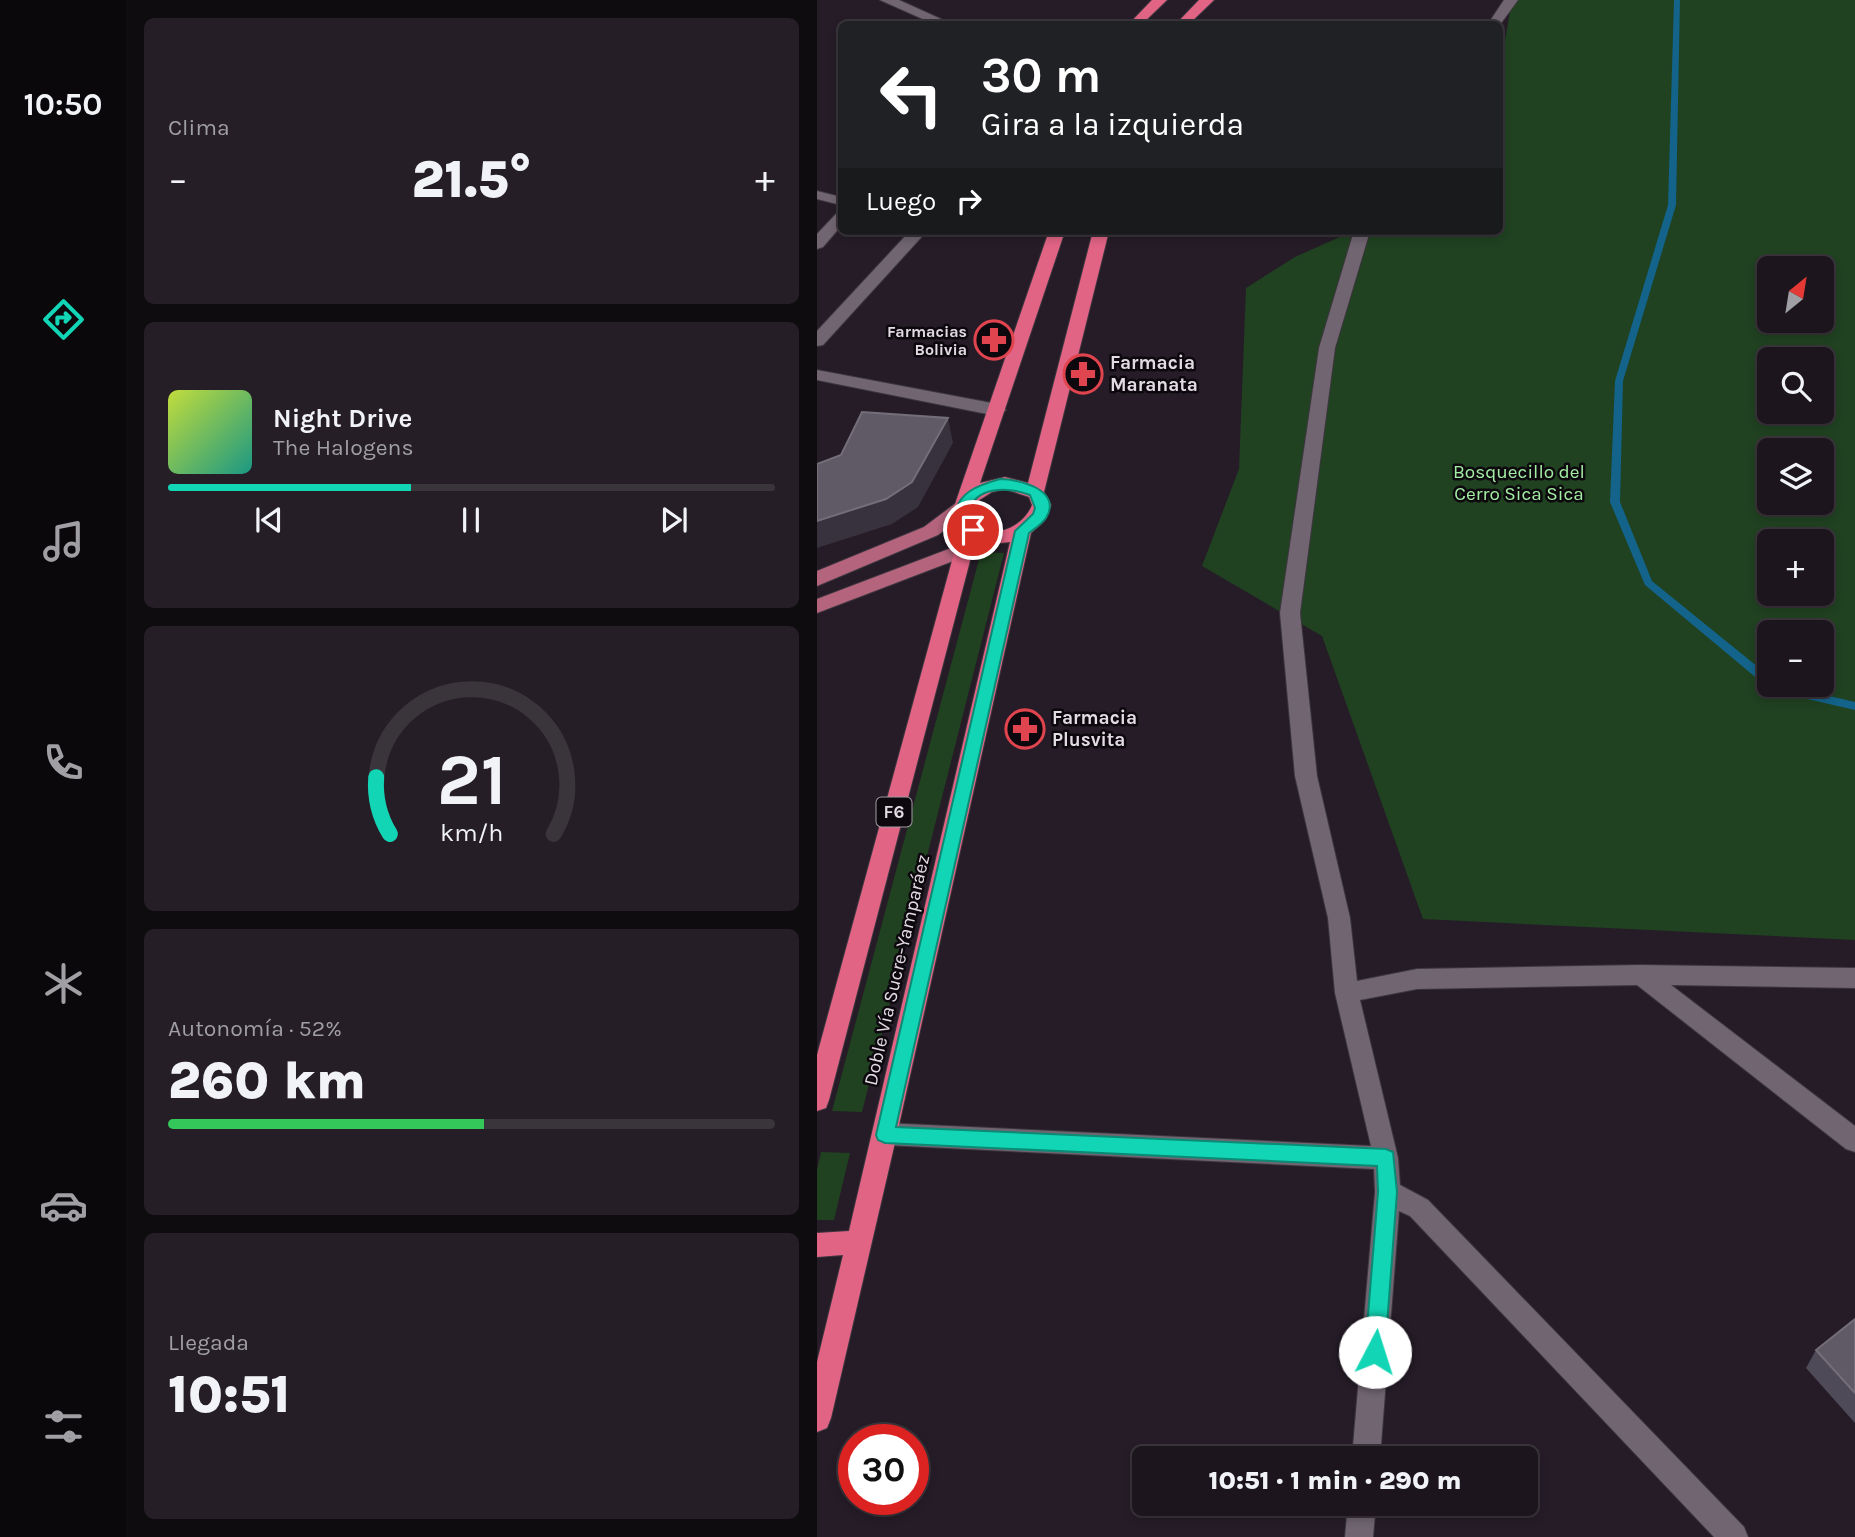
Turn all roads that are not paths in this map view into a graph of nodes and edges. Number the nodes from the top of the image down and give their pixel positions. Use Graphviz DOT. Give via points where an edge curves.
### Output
graph roads {
  1 [pos="888,0"];
  2 [pos="1160,0"];
  3 [pos="1207,0"];
  4 [pos="1511,0"];
  5 [pos="938,21"];
  6 [pos="1138,21"];
  7 [pos="1185,21"];
  8 [pos="1496,21"];
  9 [pos="817,195"];
  10 [pos="838,200"];
  11 [pos="838,220"];
  12 [pos="915,235"];
  13 [pos="1056,235"];
  14 [pos="1100,235"];
  15 [pos="1361,235"];
  16 [pos="817,244"];
  17 [pos="817,341"];
  18 [pos="817,374"];
  19 [pos="997,410"];
  20 [pos="1035,492"];
  21 [pos="965,510"];
  22 [pos="1022,531"];
  23 [pos="996,537"];
  24 [pos="962,550"];
  25 [pos="817,579"];
  26 [pos="817,606"];
  27 [pos="1641,975"];
  28 [pos="1855,978"];
  29 [pos="1347,993"];
  30 [pos="817,1100"];
  31 [pos="885,1135"];
  32 [pos="1855,1141"];
  33 [pos="1386,1158"];
  34 [pos="1388,1192"];
  35 [pos="860,1242"];
  36 [pos="817,1245"];
  37 [pos="817,1418"];
  38 [pos="1367,1446"];
  39 [pos="1361,1516"];
  40 [pos="1359,1537"];
  41 [pos="1734,1537"];
  1 -- 5 [label="street"];
  2 -- 6 [label="highway"];
  3 -- 7 [label="highway"];
  4 -- 8 [label="street"];
  9 -- 10 [label="lane"];
  11 -- 16 [label="street"];
  12 -- 17 [label="street"];
  13 -- 19 [label="highway, Doble Vía Sucre-Yamparáez / F6"];
  14 -- 20 [label="highway, Doble Vía Sucre-Yamparáez"];
  15 -- 29 [label="street" via="1327,348 1290,613 1306,776 1339,918"];
  18 -- 19 [label="street"];
  19 -- 21 [label="highway, Doble Vía Sucre-Yamparáez / F6"];
  20 -- 21 [label="highway" via="1000,483 976,492"];
  20 -- 22 [label="highway, Doble Vía Sucre-Yamparáez" via="1042,508 1040,517"];
  21 -- 23 [label="highway" via="984,535"];
  21 -- 24 [label="highway, Doble Vía Sucre-Yamparáez / F6"];
  21 -- 25 [label="main road" via="931,531"];
  22 -- 23 [label="highway"];
  22 -- 31 [label="highway, Doble Vía Sucre-Yamparáez"];
  23 -- 24 [label="main road"];
  24 -- 26 [label="main road"];
  24 -- 30 [label="highway, Doble Vía Sucre-Yamparáez / F6"];
  27 -- 28 [label="street"];
  27 -- 29 [label="street" via="1417,979"];
  27 -- 32 [label="street"];
  29 -- 33 [label="street"];
  31 -- 33 [label="street"];
  31 -- 35 [label="highway, Doble Vía Sucre-Yamparáez"];
  33 -- 34 [label="street"];
  34 -- 38 [label="street"];
  34 -- 41 [label="street" via="1419,1208"];
  35 -- 36 [label="highway"];
  35 -- 37 [label="highway, Doble Vía Sucre-Yamparáez"];
  39 -- 40 [label="street"];
}
